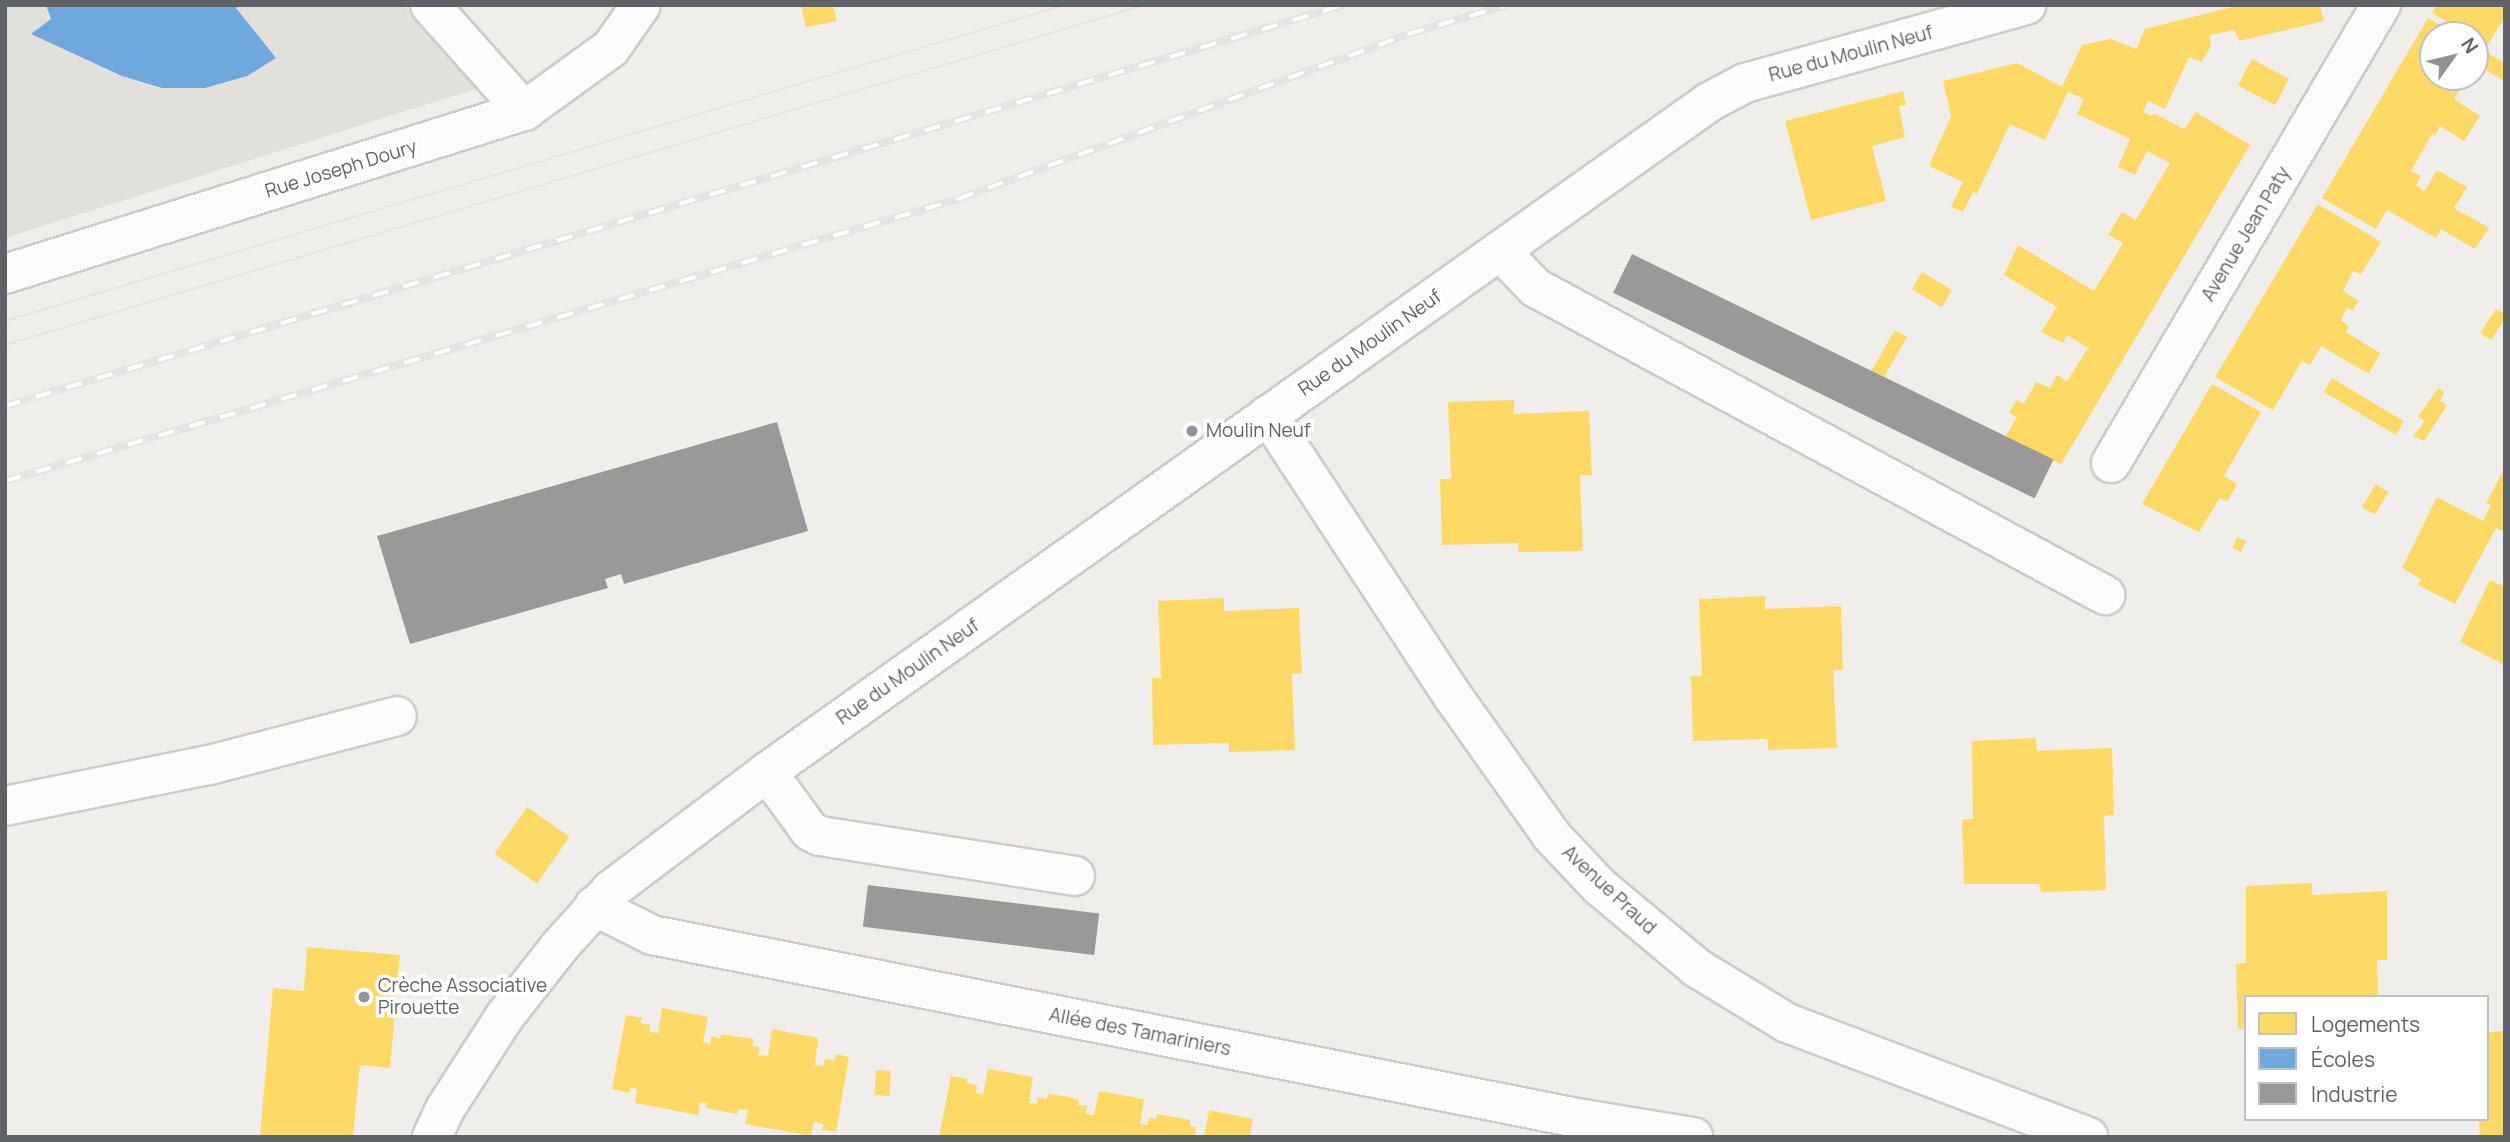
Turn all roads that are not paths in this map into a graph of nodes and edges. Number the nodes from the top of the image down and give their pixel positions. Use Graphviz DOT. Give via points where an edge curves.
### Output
graph roads {
  1 [pos="430,5"];
  2 [pos="641,5"];
  3 [pos="2026,5"];
  4 [pos="2381,5"];
  5 [pos="524,111"];
  6 [pos="1500,251"];
  7 [pos="5,274"];
  8 [pos="1268,415"];
  9 [pos="2111,463"];
  10 [pos="2105,594"];
  11 [pos="397,716"];
  12 [pos="767,772"];
  13 [pos="5,806"];
  14 [pos="1075,876"];
  15 [pos="594,906"];
  16 [pos="1570,1127"];
  17 [pos="432,1137"];
  18 [pos="1693,1137"];
  19 [pos="2088,1137"];
  1 -- 5 [label="street"];
  2 -- 5 [label="street, Rue Joseph Doury" via="611,48"];
  3 -- 6 [label="street, Rue du Moulin Neuf" via="1745,83 1709,102"];
  4 -- 9 [label="street, Avenue Jean Paty"];
  5 -- 7 [label="street, Rue Joseph Doury"];
  6 -- 8 [label="street, Rue du Moulin Neuf"];
  6 -- 10 [label="street" via="1536,288"];
  8 -- 12 [label="street, Rue du Moulin Neuf"];
  8 -- 19 [label="street, Avenue Praud" via="1452,695 1551,835 1600,886 1697,968 1787,1023"];
  11 -- 13 [label="street" via="209,765"];
  12 -- 14 [label="street" via="810,831 820,836"];
  12 -- 15 [label="street, Rue du Moulin Neuf"];
  15 -- 16 [label="street, Allée des Tamariniers" via="652,935"];
  15 -- 17 [label="street, Rue du Moulin Neuf" via="505,1016 444,1109"];
  16 -- 18 [label="street, Allée des Tamariniers"];
}
